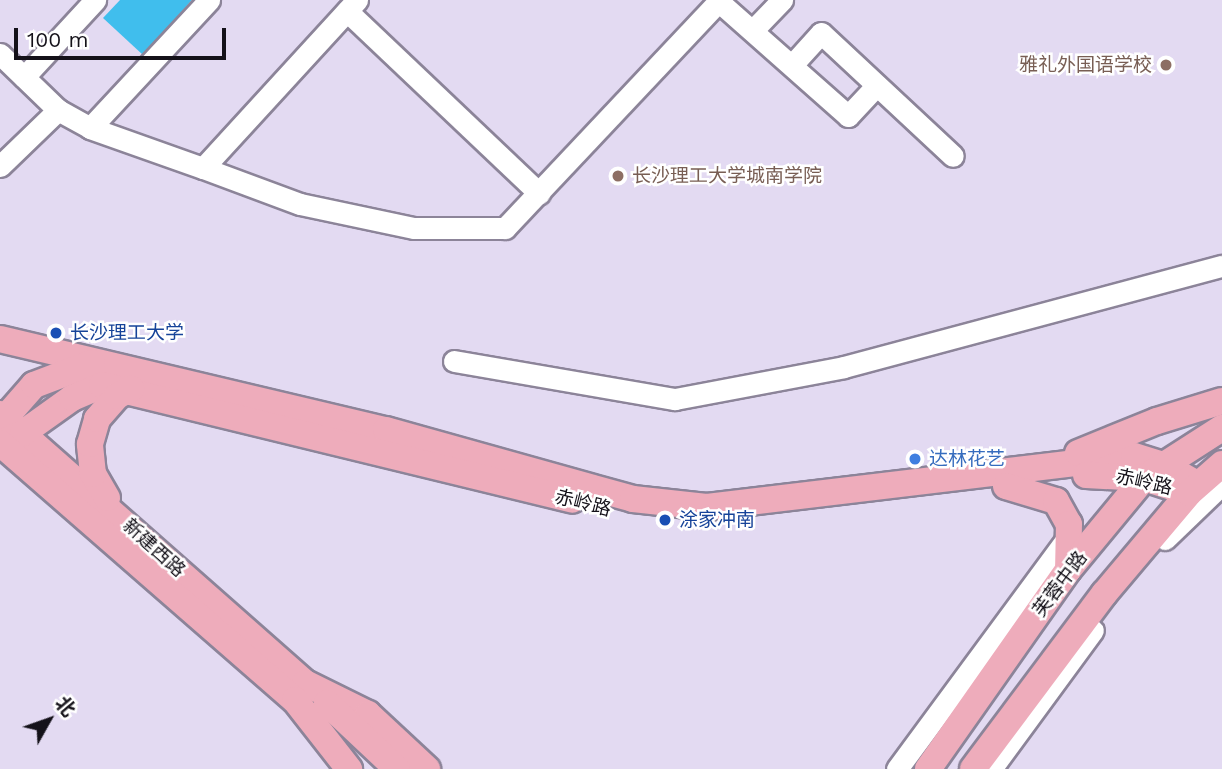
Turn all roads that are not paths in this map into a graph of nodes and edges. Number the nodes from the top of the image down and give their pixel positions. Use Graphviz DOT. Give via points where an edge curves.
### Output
graph roads {
  1 [pos="94,0"];
  2 [pos="209,0"];
  3 [pos="719,0"];
  4 [pos="782,0"];
  5 [pos="352,5"];
  6 [pos="753,30"];
  7 [pos="0,54"];
  8 [pos="792,65"];
  9 [pos="24,77"];
  10 [pos="877,85"];
  11 [pos="58,110"];
  12 [pos="90,128"];
  13 [pos="953,156"];
  14 [pos="0,166"];
  15 [pos="203,168"];
  16 [pos="539,193"];
  17 [pos="1222,265"];
  18 [pos="0,339"];
  19 [pos="454,361"];
  20 [pos="92,363"];
  21 [pos="131,389"];
  22 [pos="1222,401"];
  23 [pos="1222,428"];
  24 [pos="6,435"];
  25 [pos="1054,464"];
  26 [pos="1222,464"];
  27 [pos="1154,471"];
  28 [pos="1006,486"];
  29 [pos="1203,488"];
  30 [pos="117,515"];
  31 [pos="1068,537"];
  32 [pos="1068,570"];
  33 [pos="300,692"];
  34 [pos="349,769"];
  35 [pos="369,769"];
  36 [pos="397,769"];
  37 [pos="427,769"];
  38 [pos="897,769"];
  39 [pos="928,769"];
  40 [pos="973,769"];
  41 [pos="990,769"];
  1 -- 9 [label="street"];
  2 -- 12 [label="street"];
  3 -- 6 [label="street"];
  3 -- 16 [label="street"];
  4 -- 6 [label="street"];
  5 -- 15 [label="street"];
  5 -- 16 [label="street"];
  6 -- 8 [label="street"];
  7 -- 9 [label="street"];
  8 -- 10 [label="street" via="848,116"];
  8 -- 10 [label="street" via="821,33"];
  9 -- 11 [label="street"];
  10 -- 13 [label="street"];
  11 -- 12 [label="street"];
  11 -- 14 [label="street"];
  12 -- 15 [label="street"];
  15 -- 16 [label="street" via="300,204 414,228 505,229"];
  17 -- 19 [label="street" via="844,366 676,399"];
  18 -- 20 [label="main road, 赤岭路"];
  20 -- 24 [label="main road" via="34,385"];
  20 -- 25 [label="main road, 赤岭路" via="386,430 634,499 707,507"];
  21 -- 24 [label="main road, 赤岭路" via="102,386"];
  21 -- 28 [label="main road, 赤岭路" via="629,514 725,519"];
  21 -- 30 [label="main road" via="117,396 97,419 90,444 93,474"];
  22 -- 25 [label="main road, 赤岭路" via="1157,421"];
  23 -- 27 [label="main road, 芙蓉中路"];
  24 -- 30 [label="main road, 新建西路"];
  24 -- 33 [label="main road, 新建西路"];
  25 -- 27 [label="main road, 赤岭路" via="1134,456"];
  26 -- 29 [label="main road"];
  27 -- 28 [label="main road, 赤岭路"];
  27 -- 29 [label="main road, 赤岭路"];
  27 -- 32 [label="main road, 芙蓉中路"];
  28 -- 31 [label="main road" via="1056,501 1069,524"];
  29 -- 40 [label="main road" via="1104,594"];
  29 -- 41 [label="street"];
  30 -- 33 [label="main road, 新建西路"];
  31 -- 32 [label="main road"];
  31 -- 38 [label="street"];
  32 -- 39 [label="main road, 芙蓉中路"];
  33 -- 34 [label="main road, 新建西路"];
  33 -- 35 [label="main road, 新建西路"];
  33 -- 36 [label="main road, 新建西路"];
  33 -- 37 [label="main road, 新建西路" via="368,714"];
}
